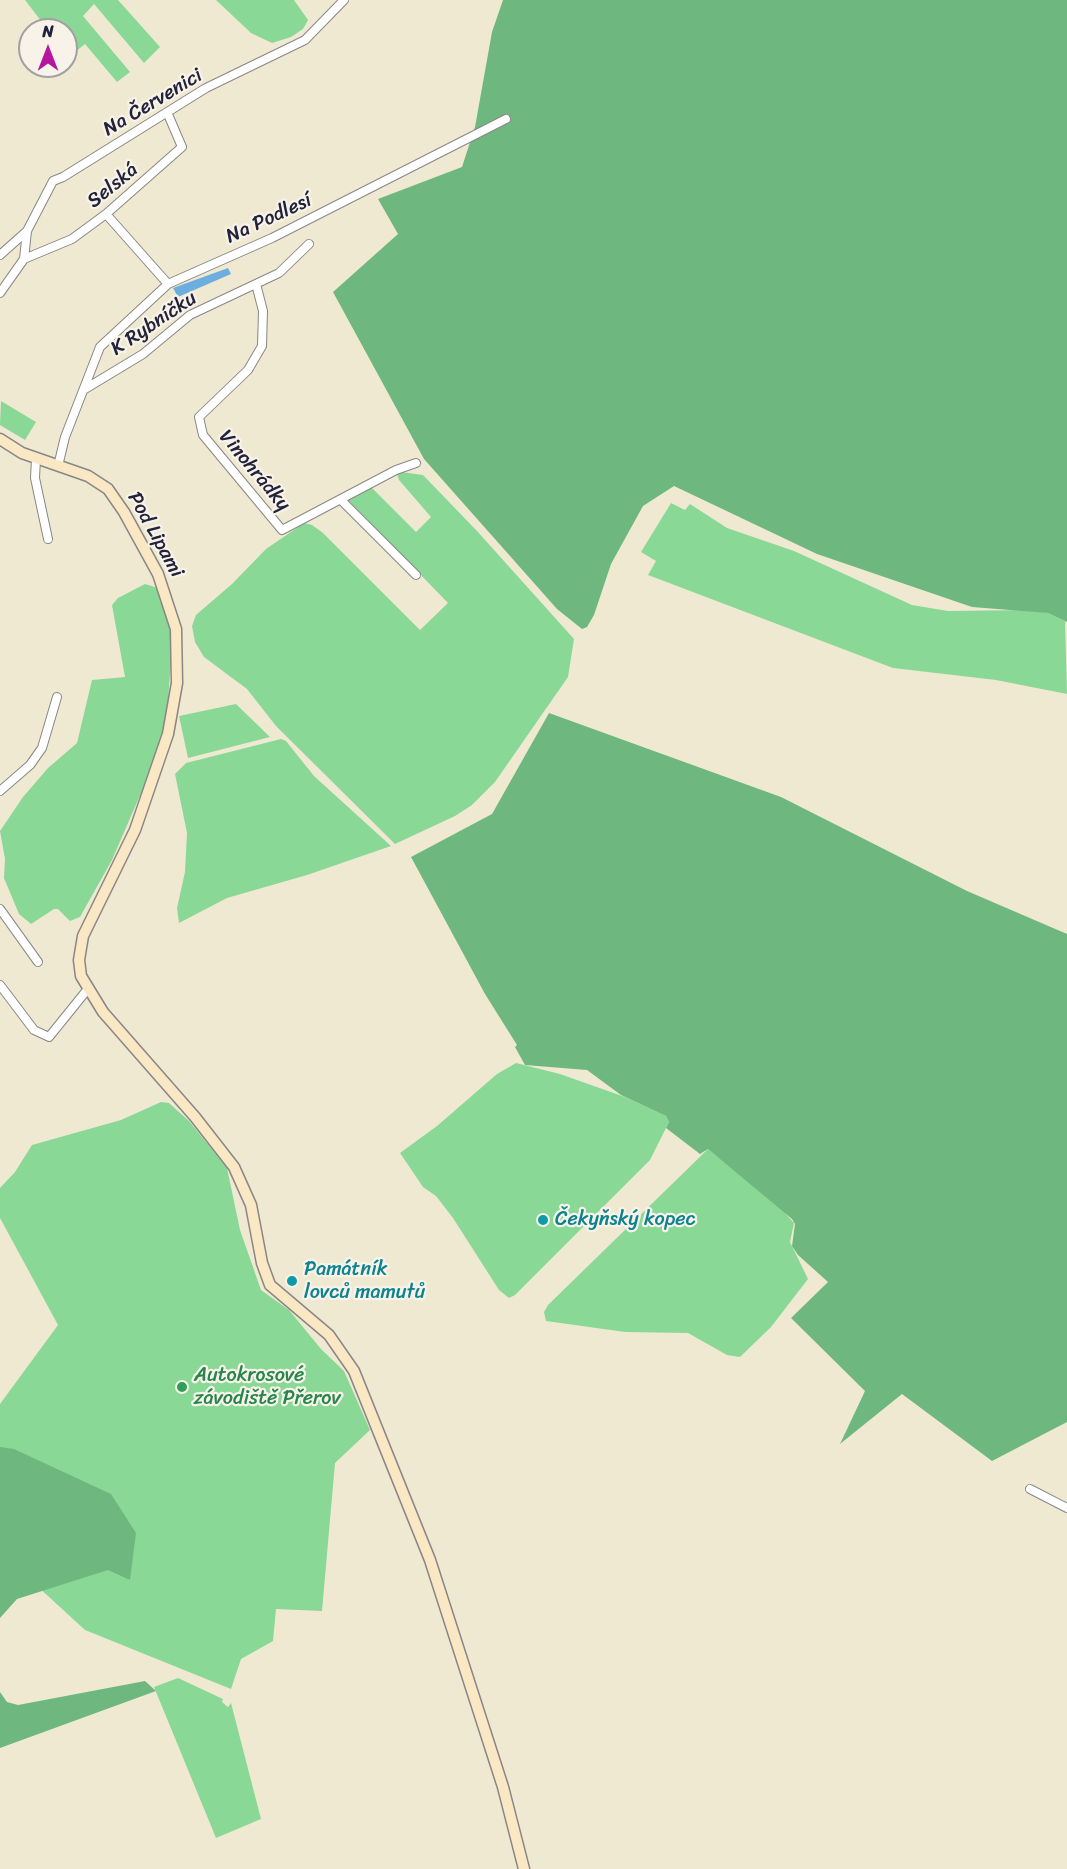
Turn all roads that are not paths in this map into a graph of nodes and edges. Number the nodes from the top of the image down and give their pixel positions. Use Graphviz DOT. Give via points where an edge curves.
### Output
graph roads {
  1 [pos="344,0"];
  2 [pos="167,112"];
  3 [pos="506,119"];
  4 [pos="106,214"];
  5 [pos="27,231"];
  6 [pos="309,244"];
  7 [pos="0,255"];
  8 [pos="24,259"];
  9 [pos="168,284"];
  10 [pos="256,284"];
  11 [pos="0,293"];
  12 [pos="85,389"];
  13 [pos="0,439"];
  14 [pos="36,459"];
  15 [pos="416,463"];
  16 [pos="58,466"];
  17 [pos="341,500"];
  18 [pos="48,538"];
  19 [pos="416,575"];
  20 [pos="57,697"];
  21 [pos="0,791"];
  22 [pos="0,909"];
  23 [pos="38,962"];
  24 [pos="0,985"];
  25 [pos="87,990"];
  26 [pos="1030,1489"];
  27 [pos="1067,1508"];
  28 [pos="524,1869"];
  1 -- 2 [label="street, Na Červenici" via="305,39"];
  2 -- 4 [label="street, Selská" via="182,147"];
  2 -- 5 [label="street, Na Červenici" via="53,181"];
  3 -- 9 [label="street, Na Podlesí" via="272,238"];
  4 -- 8 [label="street, Selská" via="72,238"];
  4 -- 9 [label="street"];
  5 -- 7 [label="street, Na Červenici"];
  5 -- 8 [label="street"];
  6 -- 10 [label="street, K Rybníčku" via="279,273"];
  8 -- 11 [label="street"];
  9 -- 12 [label="street, Na Podlesí" via="100,347"];
  10 -- 12 [label="street, K Rybníčku" via="190,315 142,354"];
  10 -- 17 [label="street, Vinohrádky" via="263,311 262,346 248,370 200,417 202,435 282,530"];
  12 -- 16 [label="street"];
  13 -- 14 [label="main road, Pod Lipami"];
  14 -- 16 [label="main road, Pod Lipami"];
  14 -- 18 [label="street" via="35,478"];
  15 -- 17 [label="street, Vinohrádky"];
  16 -- 25 [label="main road, Pod Lipami" via="96,480 117,501 166,592 177,641 176,696 160,762 135,830 82,939 79,966"];
  17 -- 19 [label="street"];
  20 -- 21 [label="street" via="42,748 30,765"];
  22 -- 23 [label="street"];
  24 -- 25 [label="street" via="34,1030 49,1037"];
  25 -- 28 [label="main road" via="234,1167 253,1212 270,1285 329,1335 354,1371 430,1560 503,1787"];
  26 -- 27 [label="street"];
}
